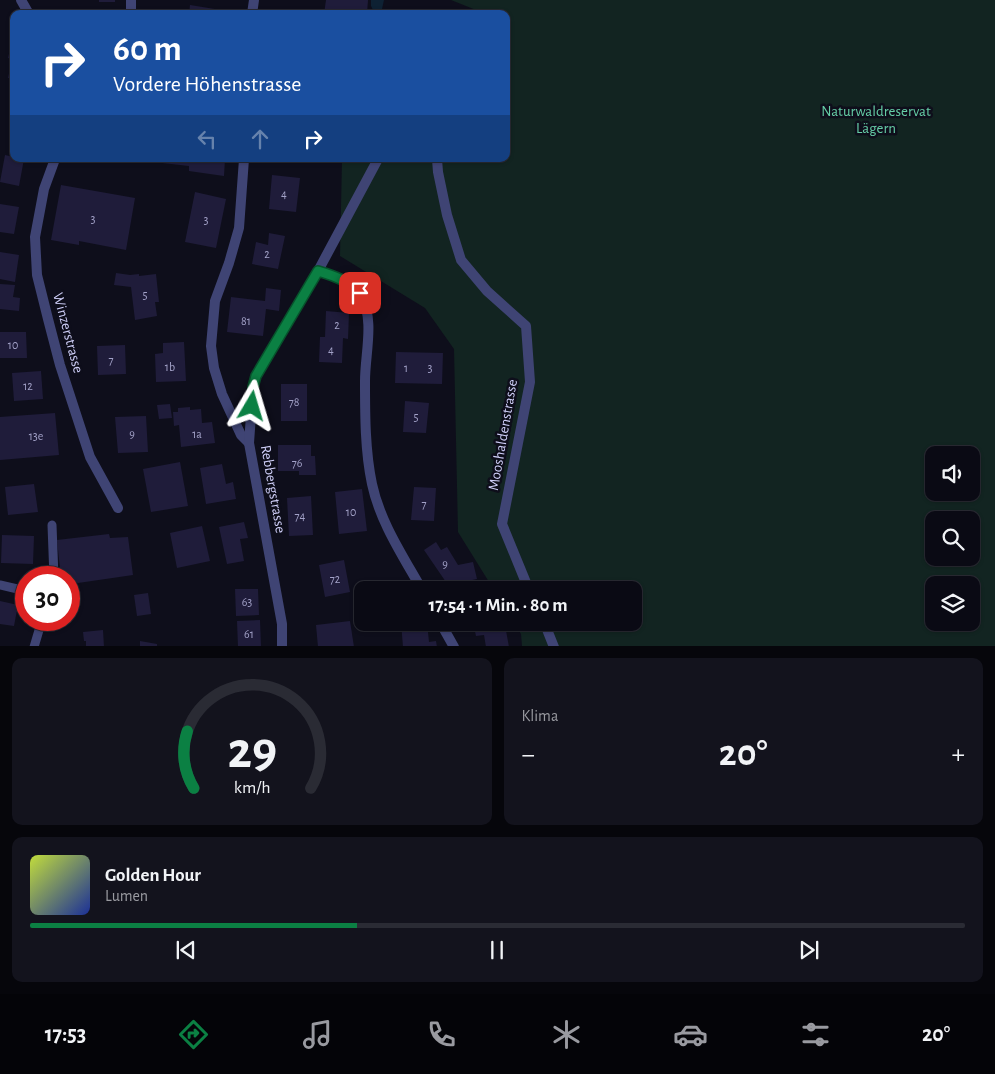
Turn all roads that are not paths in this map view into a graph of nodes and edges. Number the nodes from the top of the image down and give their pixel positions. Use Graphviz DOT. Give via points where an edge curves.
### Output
graph roads {
  1 [pos="54,162"];
  2 [pos="244,162"];
  3 [pos="376,162"];
  4 [pos="438,162"];
  5 [pos="318,271"];
  6 [pos="249,443"];
  7 [pos="118,508"];
  8 [pos="52,525"];
  9 [pos="54,566"];
  10 [pos="417,581"];
  11 [pos="525,581"];
  12 [pos="0,585"];
  13 [pos="15,588"];
  14 [pos="39,631"];
  15 [pos="445,631"];
  16 [pos="548,631"];
  17 [pos="34,646"];
  18 [pos="282,646"];
  19 [pos="454,646"];
  20 [pos="554,646"];
  1 -- 7 [label="street, Winzerstrasse" via="44,189 34,236 37,275 60,365 90,457"];
  2 -- 6 [label="street" via="238,228 214,301 211,346 222,394 240,435"];
  3 -- 5 [label="street, Rebbergstrasse"];
  4 -- 11 [label="street, Mooshaldenstrasse" via="447,215 461,260 487,291 526,326 530,382 502,524"];
  5 -- 6 [label="street, Rebbergstrasse" via="256,376"];
  5 -- 10 [label="street" via="349,284 360,293 365,307 369,326 365,379 366,435 372,484 386,525"];
  6 -- 18 [label="street, Rebbergstrasse" via="282,624"];
  8 -- 9 [label="lane"];
  12 -- 13 [label="lane"];
  14 -- 17 [label="lane"];
  15 -- 19 [label="street"];
  16 -- 20 [label="street"];
}
